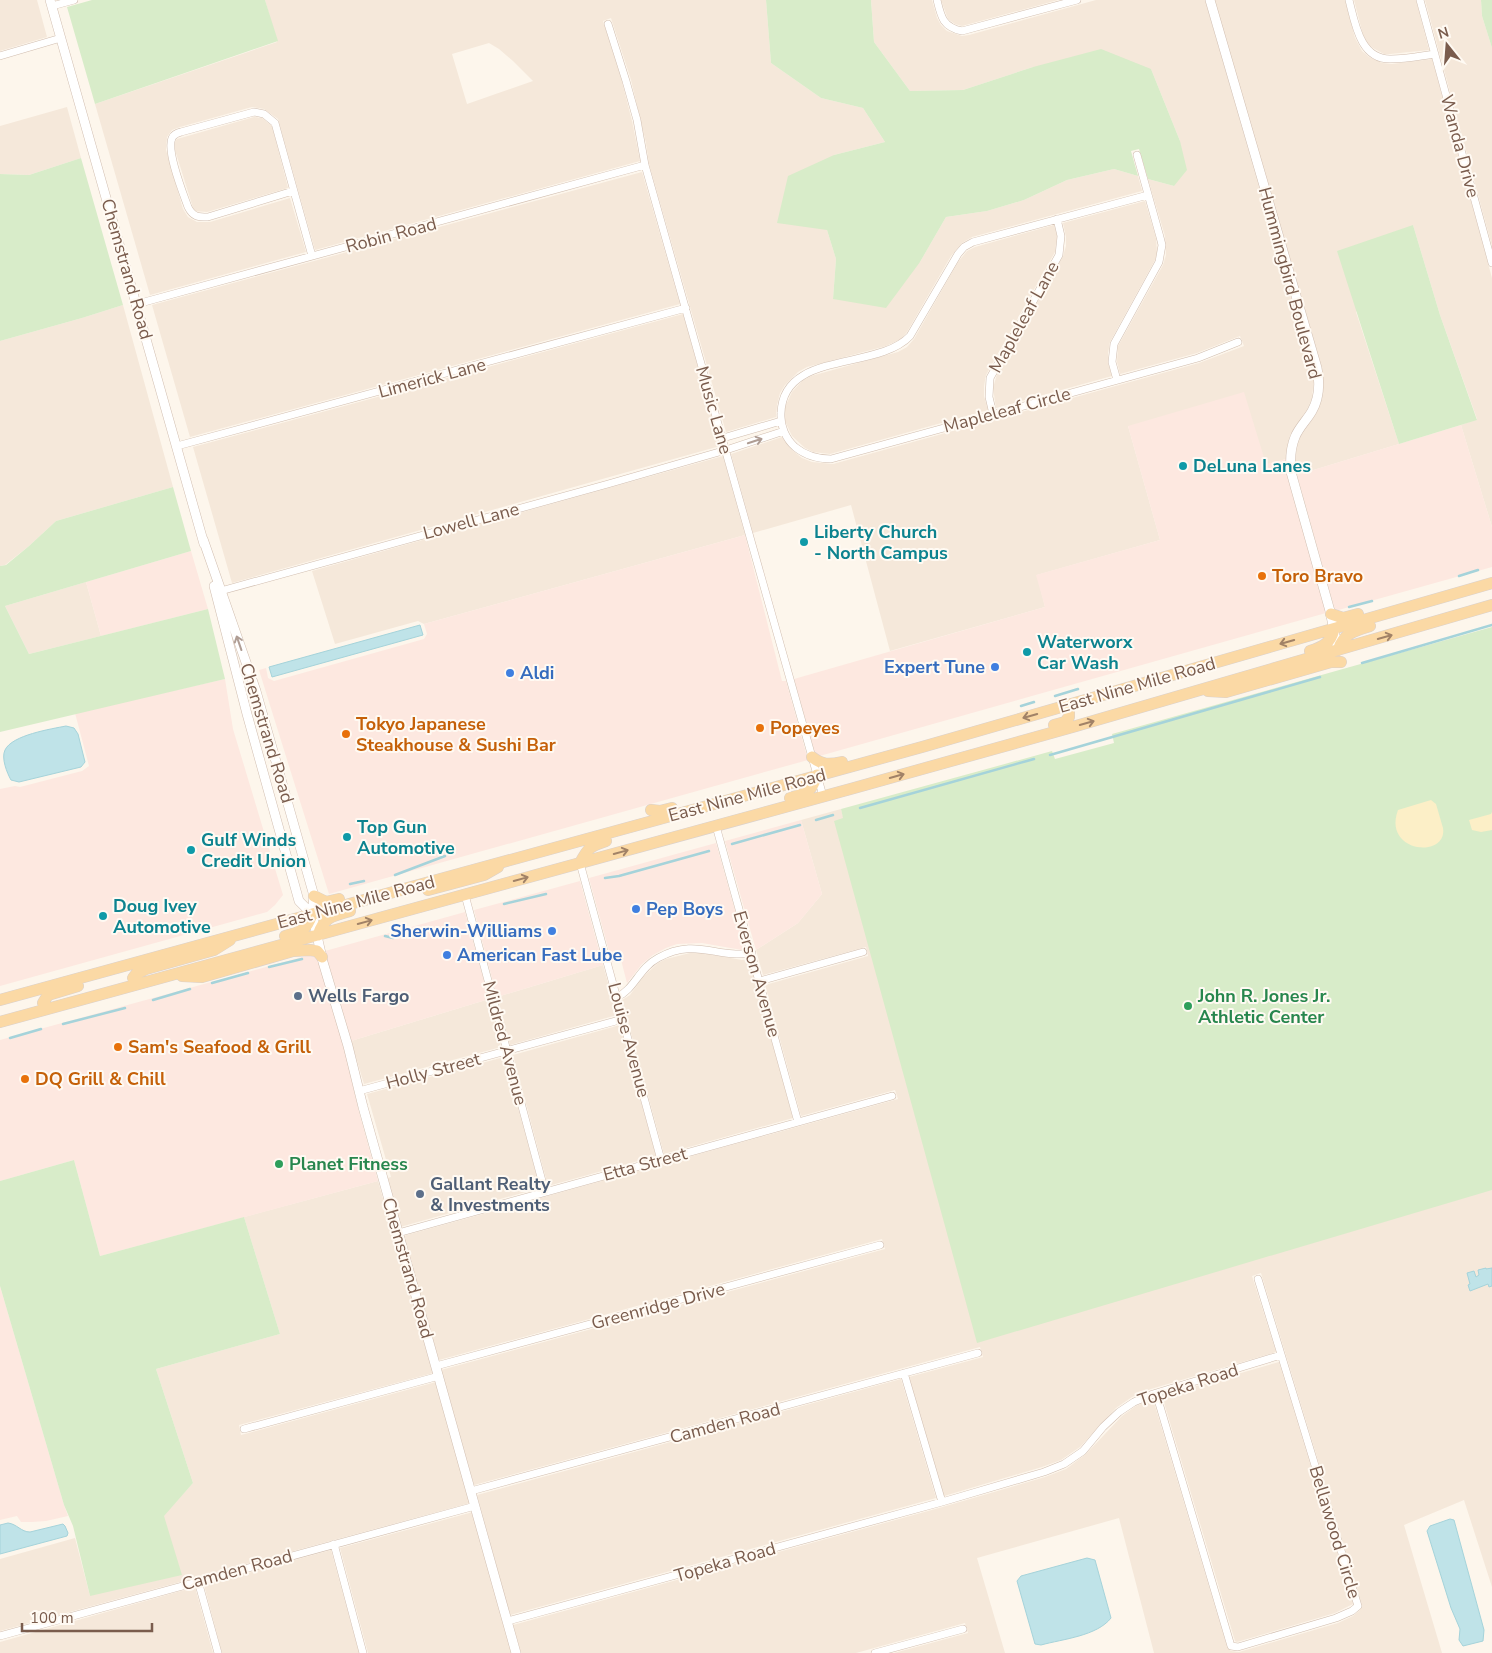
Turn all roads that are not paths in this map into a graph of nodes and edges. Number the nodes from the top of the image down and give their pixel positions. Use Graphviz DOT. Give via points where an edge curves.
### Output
graph roads {
  1 [pos="74,0"];
  2 [pos="937,0"];
  3 [pos="1077,0"];
  4 [pos="1210,0"];
  5 [pos="1349,0"];
  6 [pos="1420,0"];
  7 [pos="51,3"];
  8 [pos="608,24"];
  9 [pos="61,38"];
  10 [pos="1435,54"];
  11 [pos="0,56"];
  12 [pos="1137,155"];
  13 [pos="645,165"];
  14 [pos="293,191"];
  15 [pos="1148,194"];
  16 [pos="1057,219"];
  17 [pos="312,256"];
  18 [pos="1492,263"];
  19 [pos="137,304"];
  20 [pos="686,308"];
  21 [pos="1238,342"];
  22 [pos="1117,380"];
  23 [pos="993,414"];
  24 [pos="781,421"];
  25 [pos="784,431"];
  26 [pos="723,438"];
  27 [pos="177,446"];
  28 [pos="726,450"];
  29 [pos="1492,576"];
  30 [pos="1492,583"];
  31 [pos="1492,590"];
  32 [pos="218,592"];
  33 [pos="1492,605"];
  34 [pos="1331,614"];
  35 [pos="1334,629"];
  36 [pos="1338,650"];
  37 [pos="1341,662"];
  38 [pos="1198,691"];
  39 [pos="1069,705"];
  40 [pos="1110,716"];
  41 [pos="922,747"];
  42 [pos="812,757"];
  43 [pos="963,758"];
  44 [pos="817,776"];
  45 [pos="783,785"];
  46 [pos="823,796"];
  47 [pos="651,810"];
  48 [pos="637,825"];
  49 [pos="716,826"];
  50 [pos="618,830"];
  51 [pos="511,859"];
  52 [pos="580,863"];
  53 [pos="465,895"];
  54 [pos="314,896"];
  55 [pos="312,914"];
  56 [pos="237,934"];
  57 [pos="318,935"];
  58 [pos="863,952"];
  59 [pos="752,953"];
  60 [pos="322,957"];
  61 [pos="113,968"];
  62 [pos="168,976"];
  63 [pos="133,978"];
  64 [pos="760,981"];
  65 [pos="7,997"];
  66 [pos="617,997"];
  67 [pos="43,1003"];
  68 [pos="0,1006"];
  69 [pos="0,1014"];
  70 [pos="623,1019"];
  71 [pos="0,1022"];
  72 [pos="507,1051"];
  73 [pos="359,1091"];
  74 [pos="892,1096"];
  75 [pos="798,1122"];
  76 [pos="661,1160"];
  77 [pos="545,1192"];
  78 [pos="398,1233"];
  79 [pos="880,1245"];
  80 [pos="1258,1279"];
  81 [pos="978,1353"];
  82 [pos="1281,1356"];
  83 [pos="436,1366"];
  84 [pos="904,1373"];
  85 [pos="439,1376"];
  86 [pos="1156,1393"];
  87 [pos="244,1429"];
  88 [pos="471,1491"];
  89 [pos="942,1502"];
  90 [pos="475,1506"];
  91 [pos="334,1544"];
  92 [pos="198,1581"];
  93 [pos="508,1621"];
  94 [pos="963,1629"];
  95 [pos="0,1636"];
  96 [pos="218,1653"];
  97 [pos="363,1653"];
  98 [pos="516,1653"];
  99 [pos="874,1653"];
  1 -- 7 [label="street"];
  2 -- 3 [label="street" via="944,22 962,31"];
  4 -- 34 [label="street, Hummingbird Boulevard" via="1317,368 1316,400 1294,438 1290,461"];
  5 -- 10 [label="street" via="1359,36 1370,52 1391,59"];
  6 -- 10 [label="street, Wanda Drive"];
  7 -- 9 [label="street, Chemstrand Road"];
  8 -- 13 [label="street, Music Lane" via="637,120"];
  9 -- 11 [label="street"];
  9 -- 19 [label="street, Chemstrand Road"];
  10 -- 18 [label="street, Wanda Drive"];
  12 -- 15 [label="street"];
  13 -- 17 [label="street, Robin Road"];
  13 -- 20 [label="street, Music Lane"];
  14 -- 14 [label="street" via="275,123 264,114 254,112 181,132 171,140 170,151 188,207 196,217 208,217"];
  14 -- 17 [label="street"];
  15 -- 16 [label="street, Mapleleaf Circle"];
  15 -- 22 [label="street" via="1160,237 1161,254 1114,344 1112,362"];
  16 -- 23 [label="street, Mapleleaf Lane" via="1061,236 1059,254 990,378 988,387"];
  16 -- 24 [label="street, Mapleleaf Circle" via="964,247 904,343 800,376 784,396"];
  17 -- 19 [label="street, Robin Road"];
  19 -- 27 [label="street, Chemstrand Road"];
  20 -- 26 [label="street, Music Lane"];
  20 -- 27 [label="street, Limerick Lane"];
  21 -- 22 [label="street, Mapleleaf Circle" via="1198,358"];
  22 -- 23 [label="street, Mapleleaf Circle"];
  23 -- 25 [label="street, Mapleleaf Circle" via="831,459 803,453"];
  24 -- 25 [label="street, Mapleleaf Circle"];
  24 -- 26 [label="street"];
  28 -- 25 [label="street, one-way"];
  26 -- 28 [label="street, Music Lane"];
  27 -- 32 [label="street, Chemstrand Road"];
  28 -- 32 [label="street, Lowell Lane"];
  28 -- 42 [label="street, Music Lane"];
  29 -- 34 [label="main road" via="1353,616 1343,618"];
  30 -- 35 [label="main road, East Nine Mile Road"];
  31 -- 36 [label="main road" via="1358,630 1348,634"];
  54 -- 32 [label="street, Chemstrand Road, one-way" via="256,691"];
  32 -- 55 [label="street, Chemstrand Road" via="246,714 299,901"];
  36 -- 33 [label="main road, East Nine Mile Road, one-way"];
  34 -- 35 [label="street, Hummingbird Boulevard"];
  35 -- 36 [label="street, Hummingbird Boulevard"];
  35 -- 39 [label="main road, East Nine Mile Road, one-way"];
  35 -- 40 [label="main road" via="1329,643 1324,646 1128,704"];
  36 -- 38 [label="main road, East Nine Mile Road"];
  37 -- 38 [label="main road" via="1331,662 1226,692"];
  38 -- 40 [label="main road, East Nine Mile Road"];
  39 -- 41 [label="main road, East Nine Mile Road, one-way"];
  39 -- 43 [label="main road" via="1069,717 1065,722 1017,736"];
  43 -- 40 [label="main road, East Nine Mile Road, one-way"];
  41 -- 42 [label="main road" via="887,749 829,765"];
  41 -- 44 [label="main road, East Nine Mile Road"];
  42 -- 44 [label="street, Music Lane"];
  46 -- 43 [label="main road, East Nine Mile Road, one-way"];
  44 -- 45 [label="main road, East Nine Mile Road"];
  44 -- 46 [label="street, Music Lane"];
  44 -- 49 [label="main road" via="813,787 803,794 728,816"];
  45 -- 47 [label="main road" via="764,783 660,811"];
  45 -- 48 [label="main road, East Nine Mile Road"];
  46 -- 49 [label="main road, East Nine Mile Road"];
  48 -- 50 [label="main road, East Nine Mile Road"];
  48 -- 52 [label="main road" via="615,838 592,845"];
  52 -- 49 [label="main road, East Nine Mile Road, one-way"];
  49 -- 59 [label="street, Everson Avenue"];
  50 -- 51 [label="main road, East Nine Mile Road"];
  50 -- 54 [label="main road" via="596,829 336,900 326,902"];
  51 -- 55 [label="main road, East Nine Mile Road"];
  51 -- 57 [label="main road" via="484,875 339,914 322,924"];
  53 -- 52 [label="main road, East Nine Mile Road, one-way"];
  52 -- 66 [label="street, Louise Avenue"];
  57 -- 53 [label="main road, East Nine Mile Road, one-way"];
  53 -- 72 [label="street, Mildred Avenue"];
  54 -- 55 [label="street, Chemstrand Road"];
  55 -- 56 [label="main road, East Nine Mile Road"];
  55 -- 57 [label="street, Chemstrand Road"];
  55 -- 63 [label="main road" via="305,929 292,934"];
  56 -- 61 [label="main road, East Nine Mile Road"];
  56 -- 63 [label="main road" via="214,950 146,969"];
  57 -- 60 [label="street, Chemstrand Road"];
  57 -- 62 [label="main road, East Nine Mile Road"];
  58 -- 64 [label="street"];
  59 -- 64 [label="street, Everson Avenue"];
  59 -- 66 [label="street" via="742,955 691,948 668,953 645,967 628,991"];
  60 -- 62 [label="main road" via="317,951 293,951 202,976"];
  60 -- 73 [label="street, Chemstrand Road"];
  61 -- 65 [label="main road, East Nine Mile Road"];
  61 -- 67 [label="main road" via="106,975 48,995"];
  62 -- 71 [label="main road, East Nine Mile Road"];
  63 -- 67 [label="main road"];
  64 -- 75 [label="street, Everson Avenue"];
  65 -- 68 [label="main road, East Nine Mile Road"];
  66 -- 70 [label="street, Louise Avenue"];
  67 -- 69 [label="main road"];
  70 -- 72 [label="street, Holly Street"];
  70 -- 76 [label="street, Louise Avenue"];
  72 -- 73 [label="street, Holly Street"];
  72 -- 77 [label="street, Mildred Avenue"];
  73 -- 78 [label="street, Chemstrand Road"];
  74 -- 75 [label="street, Etta Street"];
  75 -- 76 [label="street, Etta Street"];
  76 -- 77 [label="street, Etta Street"];
  77 -- 78 [label="street, Etta Street"];
  78 -- 83 [label="street, Chemstrand Road"];
  79 -- 83 [label="street, Greenridge Drive"];
  80 -- 82 [label="street, Bellawood Circle"];
  81 -- 84 [label="street, Camden Road"];
  82 -- 86 [label="street, Topeka Road"];
  82 -- 86 [label="street, Bellawood Circle" via="1358,1606 1336,1618 1238,1647 1231,1646"];
  83 -- 85 [label="street, Chemstrand Road"];
  84 -- 88 [label="street, Camden Road"];
  84 -- 89 [label="street"];
  85 -- 87 [label="street"];
  85 -- 88 [label="street, Chemstrand Road"];
  86 -- 89 [label="street, Topeka Road" via="1119,1412 1083,1451 1064,1464"];
  88 -- 90 [label="street, Chemstrand Road"];
  89 -- 93 [label="street, Topeka Road"];
  90 -- 91 [label="street, Camden Road"];
  90 -- 93 [label="street, Chemstrand Road"];
  91 -- 92 [label="street, Camden Road"];
  91 -- 97 [label="street"];
  92 -- 95 [label="street, Camden Road"];
  92 -- 96 [label="street"];
  93 -- 98 [label="street, Chemstrand Road"];
  94 -- 99 [label="street"];
}
